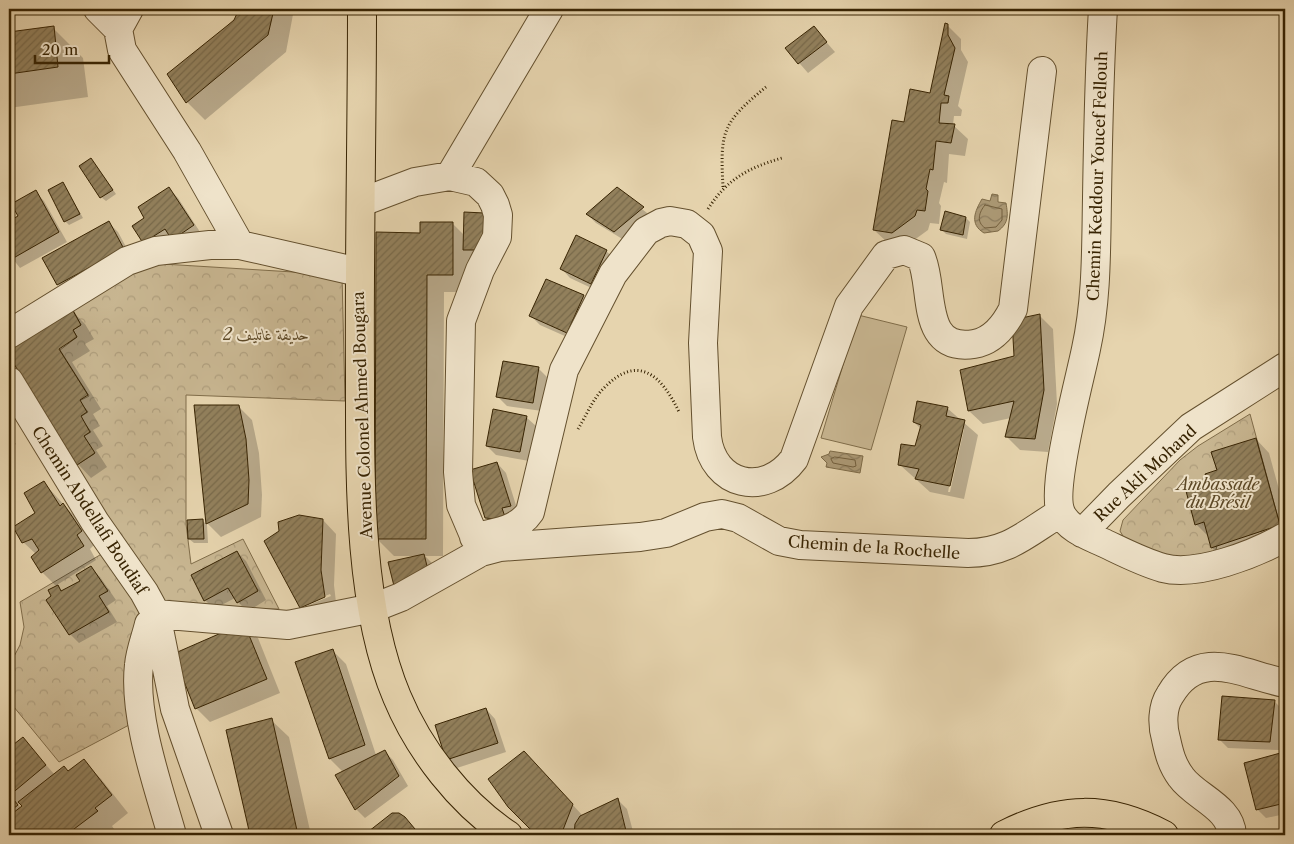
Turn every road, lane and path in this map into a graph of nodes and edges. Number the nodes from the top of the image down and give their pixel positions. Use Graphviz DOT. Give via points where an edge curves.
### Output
graph roads {
  1 [pos="98,9"];
  2 [pos="362,9"];
  3 [pos="550,9"];
  4 [pos="1103,9"];
  5 [pos="123,19"];
  6 [pos="1042,71"];
  7 [pos="766,87"];
  8 [pos="782,158"];
  9 [pos="450,176"];
  10 [pos="723,187"];
  11 [pos="362,202"];
  12 [pos="695,229"];
  13 [pos="240,245"];
  14 [pos="359,272"];
  15 [pos="9,334"];
  16 [pos="1285,367"];
  17 [pos="9,381"];
  18 [pos="707,435"];
  19 [pos="573,438"];
  20 [pos="1060,513"];
  21 [pos="1082,533"];
  22 [pos="1285,537"];
  23 [pos="478,545"];
  24 [pos="373,608"];
  25 [pos="153,619"];
  26 [pos="1285,684"];
  27 [pos="172,835"];
  28 [pos="219,835"];
  29 [pos="508,835"];
  30 [pos="1004,835"];
  31 [pos="1164,835"];
  32 [pos="1232,835"];
  1 -- 5 [label="street"];
  2 -- 11 [label="main road, Avenue Colonel Ahmed Bougara"];
  3 -- 9 [label="street"];
  4 -- 20 [label="street, Chemin Keddour Youcef Fellouh" via="1096,292 1062,460"];
  5 -- 13 [label="street" via="122,50 187,151"];
  6 -- 18 [label="street" via="1013,309 1001,329 974,344 956,343 942,336 932,320 927,272 921,257 904,250 892,252 882,259 849,306 788,468 769,480 747,482 737,479 727,474 712,458"];
  7 -- 10 [label="path" via="742,106 724,132"];
  8 -- 10 [label="path" via="762,164"];
  9 -- 11 [label="street" via="415,182"];
  9 -- 23 [label="street" via="466,178 484,188 498,215 497,237 480,270 461,322 458,472 461,505"];
  10 -- 12 [label="path"];
  11 -- 14 [label="main road, Avenue Colonel Ahmed Bougara"];
  12 -- 18 [label="street" via="708,251 703,343"];
  12 -- 23 [label="street" via="670,221 653,226 613,274 564,370 530,512 525,520"];
  13 -- 14 [label="street"];
  13 -- 15 [label="street" via="156,251 127,260"];
  14 -- 24 [label="main road, Avenue Colonel Ahmed Bougara" via="362,511"];
  16 -- 21 [label="street, Rue Akli Mohand" via="1191,427"];
  17 -- 25 [label="street, Chemin Abdellafi Boudiaf" via="95,522 144,592"];
  18 -- 19 [label="path" via="686,427 657,377 631,370 620,374 602,390"];
  20 -- 21 [label="street"];
  20 -- 23 [label="street, Chemin de la Rochelle" via="1002,549 985,553 800,545 779,541 738,518 722,514 640,537 500,547"];
  21 -- 22 [label="street" via="1156,566 1191,571 1222,564"];
  23 -- 24 [label="street, Chemin de la Rochelle" via="401,597"];
  24 -- 25 [label="street" via="288,625"];
  24 -- 29 [label="main road, Avenue Colonel Ahmed Bougara" via="379,644 396,697 416,736 441,774"];
  25 -- 27 [label="street" via="139,665 139,701"];
  25 -- 28 [label="street, Chemin Abdellafi Boudiaf" via="175,709"];
  26 -- 32 [label="street" via="1234,667 1214,666 1187,674 1176,683 1165,702 1163,728 1171,762 1182,778 1219,810 1228,821"];
  30 -- 31 [label="main road" via="1025,824 1067,812 1105,814 1140,822"];
}
